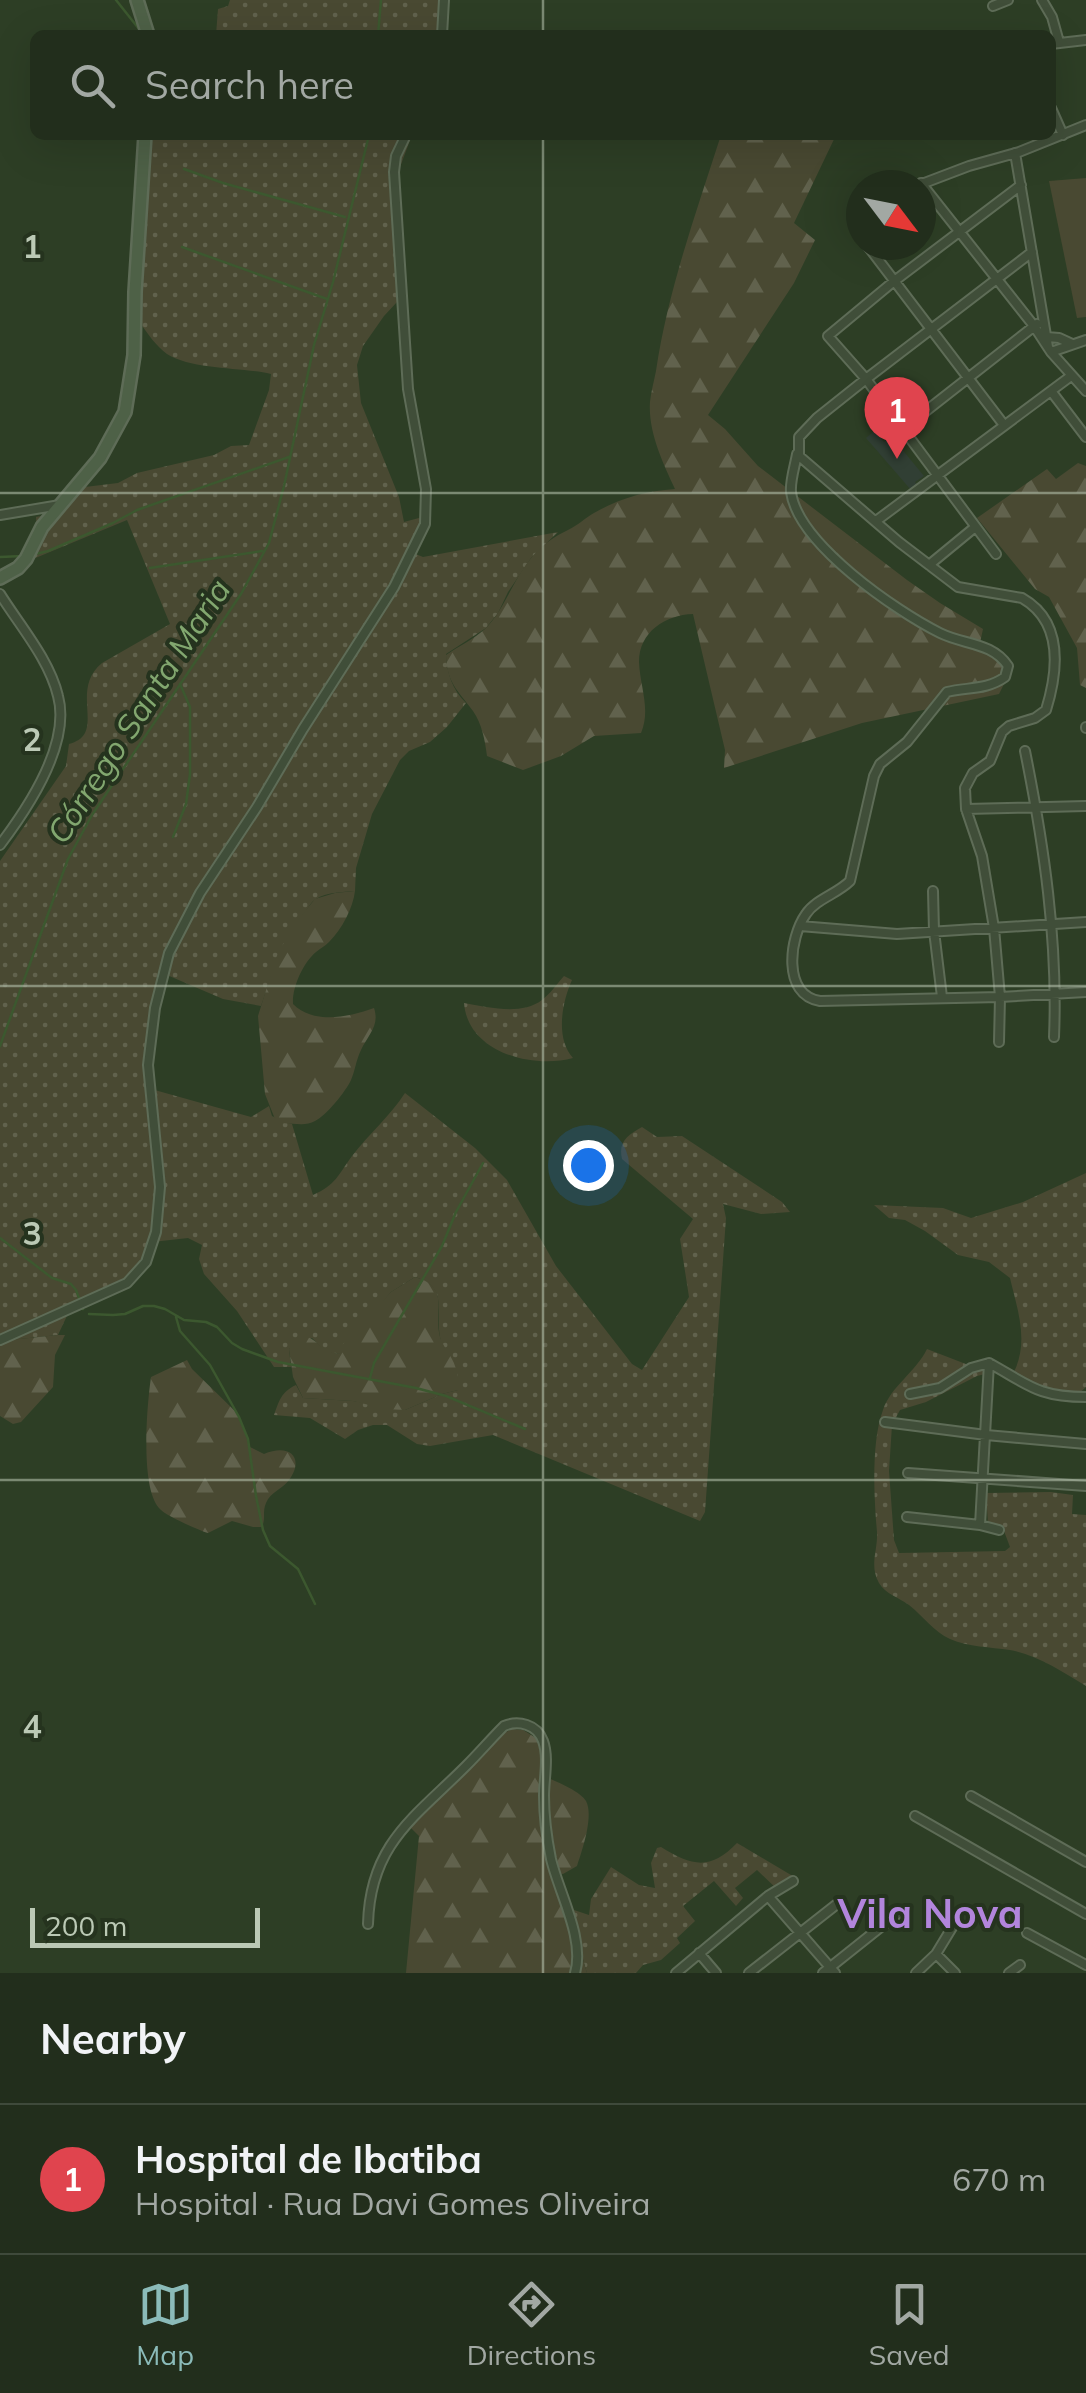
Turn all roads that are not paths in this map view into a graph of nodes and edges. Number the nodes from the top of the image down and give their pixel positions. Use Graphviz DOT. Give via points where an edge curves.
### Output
graph roads {
  1 [pos="137,0"];
  2 [pos="444,0"];
  3 [pos="1008,0"];
  4 [pos="1042,0"];
  5 [pos="993,6"];
  6 [pos="147,30"];
  7 [pos="442,30"];
  8 [pos="1054,30"];
  9 [pos="1086,40"];
  10 [pos="1056,43"];
  11 [pos="1056,119"];
  12 [pos="1086,125"];
  13 [pos="1063,135"];
  14 [pos="1056,138"];
  15 [pos="145,140"];
  16 [pos="404,140"];
  17 [pos="1050,140"];
  18 [pos="1015,153"];
  19 [pos="936,178"];
  20 [pos="1021,185"];
  21 [pos="936,204"];
  22 [pos="958,232"];
  23 [pos="1032,252"];
  24 [pos="878,260"];
  25 [pos="996,280"];
  26 [pos="893,282"];
  27 [pos="1043,320"];
  28 [pos="1034,326"];
  29 [pos="931,330"];
  30 [pos="1086,340"];
  31 [pos="1072,344"];
  32 [pos="1049,346"];
  33 [pos="1071,376"];
  34 [pos="968,378"];
  35 [pos="866,379"];
  36 [pos="1051,391"];
  37 [pos="1086,391"];
  38 [pos="1004,426"];
  39 [pos="903,429"];
  40 [pos="1086,436"];
  41 [pos="799,437"];
  42 [pos="938,477"];
  43 [pos="60,505"];
  44 [pos="0,515"];
  45 [pos="876,522"];
  46 [pos="974,528"];
  47 [pos="996,554"];
  48 [pos="928,565"];
  49 [pos="0,578"];
  50 [pos="0,594"];
  51 [pos="1025,751"];
  52 [pos="1086,806"];
  53 [pos="966,809"];
  54 [pos="1037,809"];
  55 [pos="0,845"];
  56 [pos="932,891"];
  57 [pos="1086,922"];
  58 [pos="1052,923"];
  59 [pos="800,926"];
  60 [pos="994,928"];
  61 [pos="934,932"];
  62 [pos="1086,992"];
  63 [pos="1056,995"];
  64 [pos="1000,997"];
  65 [pos="942,998"];
  66 [pos="1054,1037"];
  67 [pos="999,1042"];
  68 [pos="0,1340"];
  69 [pos="989,1364"];
  70 [pos="910,1394"];
  71 [pos="1086,1397"];
  72 [pos="886,1422"];
  73 [pos="986,1435"];
  74 [pos="1086,1444"];
  75 [pos="908,1473"];
  76 [pos="982,1480"];
  77 [pos="1086,1486"];
  78 [pos="907,1517"];
  79 [pos="980,1524"];
  80 [pos="999,1530"];
  81 [pos="970,1796"];
  82 [pos="914,1816"];
  83 [pos="1086,1862"];
  84 [pos="793,1881"];
  85 [pos="768,1896"];
  86 [pos="837,1904"];
  87 [pos="902,1910"];
  88 [pos="1086,1914"];
  89 [pos="956,1921"];
  90 [pos="368,1924"];
  91 [pos="800,1932"];
  92 [pos="1027,1933"];
  93 [pos="699,1953"];
  94 [pos="936,1954"];
  95 [pos="1020,1964"];
  96 [pos="1086,1965"];
  97 [pos="830,1971"];
  98 [pos="575,1973"];
  99 [pos="676,1973"];
  100 [pos="716,1973"];
  101 [pos="749,1973"];
  102 [pos="916,1973"];
  103 [pos="955,1973"];
  104 [pos="1009,1973"];
  1 -- 6 [label="street"];
  2 -- 7 [label="street"];
  3 -- 5 [label="street"];
  4 -- 8 [label="street"];
  9 -- 10 [label="street"];
  11 -- 13 [label="street"];
  12 -- 13 [label="street"];
  13 -- 14 [label="street"];
  15 -- 43 [label="street" via="128,403 100,458"];
  16 -- 68 [label="street" via="394,172 408,388 426,489 425,524 394,587 200,893 169,953 148,1065 160,1187 146,1262 127,1284"];
  17 -- 18 [label="street"];
  18 -- 19 [label="street"];
  18 -- 20 [label="street"];
  20 -- 22 [label="street"];
  20 -- 23 [label="street"];
  21 -- 22 [label="street"];
  22 -- 25 [label="street"];
  22 -- 26 [label="street"];
  23 -- 25 [label="street"];
  23 -- 27 [label="street"];
  24 -- 26 [label="street"];
  25 -- 28 [label="street"];
  25 -- 29 [label="street"];
  26 -- 29 [label="street"];
  26 -- 35 [label="street" via="829,333"];
  27 -- 28 [label="street"];
  27 -- 32 [label="street"];
  28 -- 32 [label="street"];
  28 -- 34 [label="street"];
  29 -- 34 [label="street"];
  29 -- 35 [label="street"];
  30 -- 31 [label="street"];
  31 -- 32 [label="street"];
  31 -- 32 [label="street" via="1059,338"];
  32 -- 33 [label="street"];
  33 -- 36 [label="street"];
  33 -- 37 [label="street"];
  34 -- 38 [label="street"];
  34 -- 39 [label="street"];
  35 -- 39 [label="street"];
  35 -- 41 [label="street"];
  36 -- 38 [label="street"];
  36 -- 40 [label="street"];
  38 -- 42 [label="street"];
  39 -- 42 [label="street"];
  41 -- 45 [label="street" via="799,456 807,465"];
  41 -- 59 [label="street" via="792,498 824,551 921,622 990,649 1008,666 994,684 947,692 908,742 880,764 850,881 813,906"];
  42 -- 45 [label="street"];
  42 -- 46 [label="street"];
  43 -- 44 [label="street"];
  43 -- 49 [label="street" via="26,559"];
  45 -- 48 [label="street"];
  46 -- 47 [label="street"];
  46 -- 48 [label="street"];
  48 -- 53 [label="street" via="958,587 1022,598 1041,612 1056,657 1048,706 1002,732 990,761 968,780"];
  50 -- 55 [label="street" via="48,670 61,714 46,772"];
  51 -- 54 [label="street"];
  52 -- 54 [label="street"];
  53 -- 54 [label="street"];
  53 -- 60 [label="street"];
  54 -- 58 [label="street"];
  56 -- 61 [label="street"];
  57 -- 58 [label="street"];
  58 -- 60 [label="street"];
  58 -- 63 [label="street"];
  59 -- 61 [label="street"];
  59 -- 65 [label="street" via="794,976 805,996"];
  60 -- 61 [label="street"];
  60 -- 64 [label="street"];
  61 -- 65 [label="street"];
  62 -- 63 [label="street"];
  63 -- 64 [label="street"];
  63 -- 66 [label="street"];
  64 -- 65 [label="street"];
  64 -- 67 [label="street"];
  69 -- 70 [label="street" via="940,1388"];
  69 -- 71 [label="street" via="1039,1392"];
  69 -- 73 [label="street"];
  72 -- 73 [label="street"];
  73 -- 74 [label="street"];
  73 -- 76 [label="street"];
  75 -- 76 [label="street"];
  76 -- 77 [label="street"];
  76 -- 79 [label="street"];
  78 -- 79 [label="street"];
  79 -- 80 [label="street"];
  81 -- 83 [label="street"];
  82 -- 88 [label="street"];
  84 -- 85 [label="street"];
  85 -- 91 [label="street"];
  85 -- 93 [label="street"];
  86 -- 91 [label="street"];
  87 -- 97 [label="street"];
  89 -- 94 [label="street"];
  90 -- 98 [label="street" via="369,1898 391,1843 504,1726 521,1723 543,1741 547,1834 579,1954"];
  91 -- 97 [label="street"];
  91 -- 101 [label="street"];
  92 -- 96 [label="street"];
  93 -- 99 [label="street"];
  93 -- 100 [label="street"];
  94 -- 102 [label="street"];
  94 -- 103 [label="street"];
  95 -- 104 [label="street"];
}
